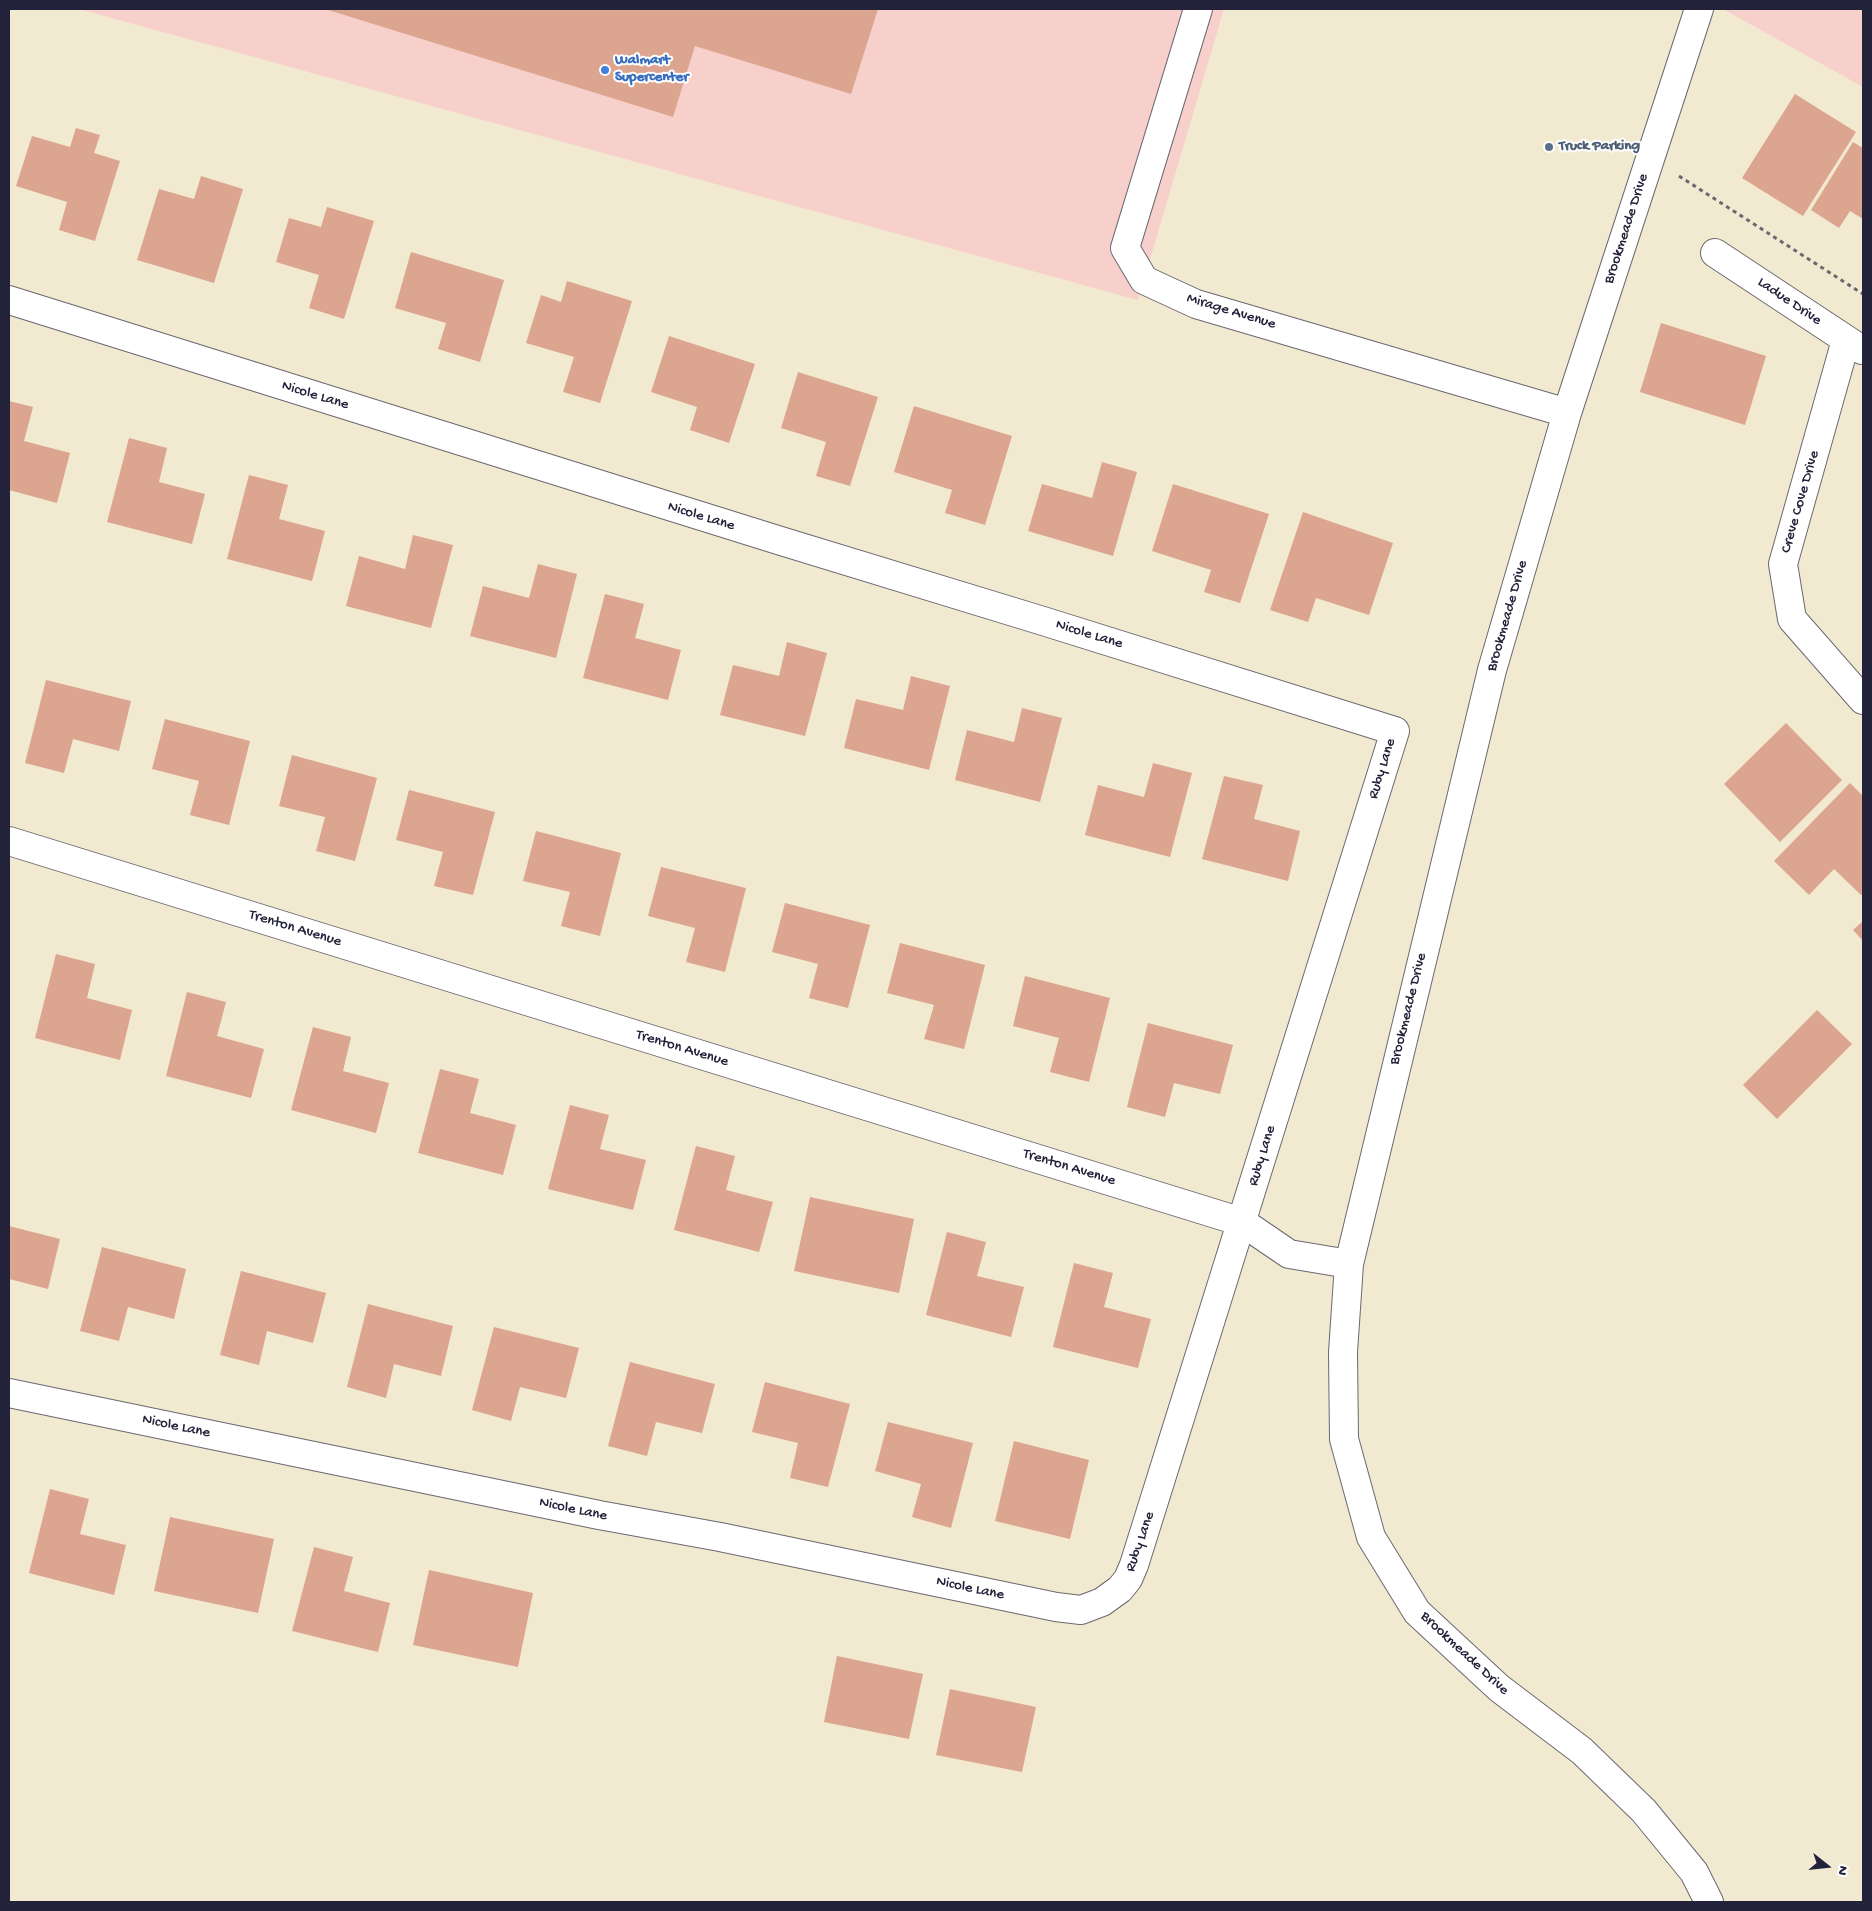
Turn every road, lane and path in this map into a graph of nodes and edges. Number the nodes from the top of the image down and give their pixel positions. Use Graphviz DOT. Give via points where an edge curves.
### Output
graph roads {
  1 [pos="1198,9"];
  2 [pos="1698,9"];
  3 [pos="1650,158"];
  4 [pos="1714,253"];
  5 [pos="1863,294"];
  6 [pos="9,300"];
  7 [pos="1855,345"];
  8 [pos="1567,413"];
  9 [pos="1863,700"];
  10 [pos="1395,731"];
  11 [pos="9,841"];
  12 [pos="1242,1222"];
  13 [pos="1349,1264"];
  14 [pos="9,1393"];
  15 [pos="1128,1579"];
  16 [pos="1709,1902"];
  1 -- 8 [label="street, Mirage Avenue" via="1125,248 1144,280 1196,304"];
  2 -- 3 [label="street, Brookmeade Drive"];
  3 -- 5 [label="path"];
  3 -- 8 [label="street, Brookmeade Drive"];
  4 -- 7 [label="street, Ladue Drive"];
  6 -- 10 [label="street, Nicole Lane"];
  7 -- 9 [label="street, Creve Cove Drive" via="1783,564 1792,619"];
  8 -- 13 [label="street, Brookmeade Drive" via="1492,670"];
  10 -- 12 [label="street, Ruby Lane"];
  11 -- 12 [label="street, Trenton Avenue"];
  12 -- 13 [label="street, Trenton Avenue" via="1289,1254"];
  12 -- 15 [label="street, Ruby Lane"];
  13 -- 16 [label="street, Brookmeade Drive" via="1343,1352 1344,1439 1371,1538 1418,1612 1499,1688 1582,1751 1644,1811 1694,1872"];
  14 -- 15 [label="street, Nicole Lane" via="1056,1607 1081,1610 1095,1605 1120,1590"];
}
